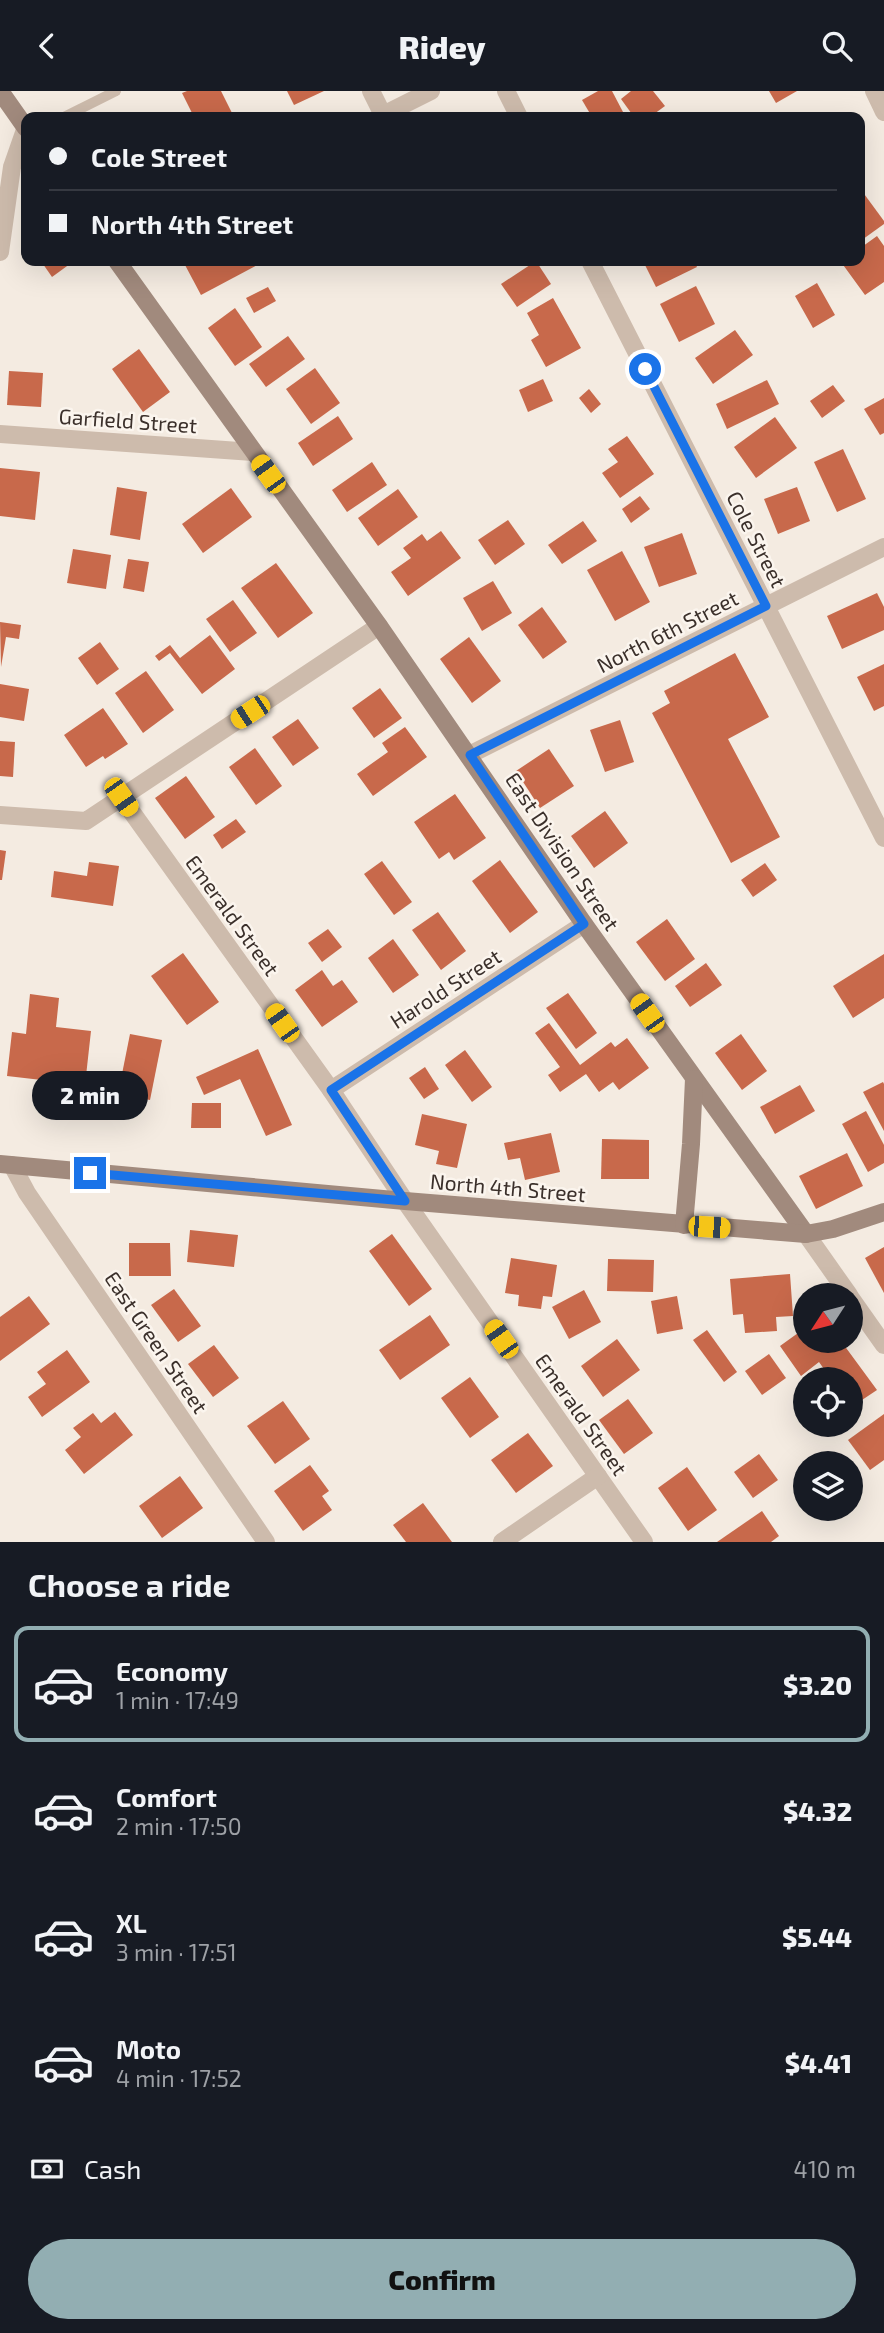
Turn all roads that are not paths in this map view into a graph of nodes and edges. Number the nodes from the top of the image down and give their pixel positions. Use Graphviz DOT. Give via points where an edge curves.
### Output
graph roads {
  1 [pos="1,91"];
  2 [pos="116,91"];
  3 [pos="371,91"];
  4 [pos="431,91"];
  5 [pos="506,91"];
  6 [pos="874,91"];
  7 [pos="884,111"];
  8 [pos="74,112"];
  9 [pos="379,112"];
  10 [pos="389,112"];
  11 [pos="516,112"];
  12 [pos="21,120"];
  13 [pos="21,137"];
  14 [pos="6,167"];
  15 [pos="0,252"];
  16 [pos="121,266"];
  17 [pos="593,266"];
  18 [pos="0,434"];
  19 [pos="253,452"];
  20 [pos="884,547"];
  21 [pos="766,606"];
  22 [pos="379,626"];
  23 [pos="470,755"];
  24 [pos="121,797"];
  25 [pos="0,814"];
  26 [pos="884,838"];
  27 [pos="584,924"];
  28 [pos="694,1079"];
  29 [pos="331,1090"];
  30 [pos="6,1165"];
  31 [pos="405,1201"];
  32 [pos="884,1212"];
  33 [pos="684,1225"];
  34 [pos="806,1234"];
  35 [pos="841,1283"];
  36 [pos="863,1315"];
  37 [pos="884,1345"];
  38 [pos="598,1476"];
  39 [pos="266,1542"];
  40 [pos="502,1542"];
  41 [pos="644,1542"];
  1 -- 12 [label="street"];
  2 -- 8 [label="lane"];
  3 -- 9 [label="street"];
  4 -- 10 [label="street"];
  5 -- 11 [label="street"];
  6 -- 7 [label="street"];
  13 -- 14 [label="street"];
  14 -- 15 [label="street"];
  16 -- 19 [label="street, East Division Street"];
  17 -- 21 [label="street, Cole Street"];
  18 -- 19 [label="street, Garfield Street"];
  19 -- 22 [label="street, East Division Street"];
  20 -- 21 [label="street, North 6th Street"];
  21 -- 23 [label="street, North 6th Street"];
  21 -- 26 [label="street, Cole Street"];
  22 -- 23 [label="street, East Division Street"];
  22 -- 24 [label="street"];
  23 -- 27 [label="street, East Division Street"];
  24 -- 25 [label="street" via="86,821"];
  24 -- 29 [label="street, Emerald Street"];
  27 -- 28 [label="street, East Division Street"];
  27 -- 29 [label="street, Harold Street"];
  28 -- 33 [label="street"];
  28 -- 34 [label="street, East Division Street"];
  29 -- 31 [label="street, Emerald Street"];
  30 -- 31 [label="street, North 4th Street"];
  30 -- 39 [label="street, East Green Street"];
  31 -- 33 [label="street, North 4th Street"];
  31 -- 38 [label="street, Emerald Street"];
  32 -- 34 [label="street, North 4th Street"];
  33 -- 34 [label="street, North 4th Street"];
  34 -- 35 [label="street, East Division Street"];
  36 -- 37 [label="street, East Division Street"];
  38 -- 40 [label="street"];
  38 -- 41 [label="street, Emerald Street"];
}
